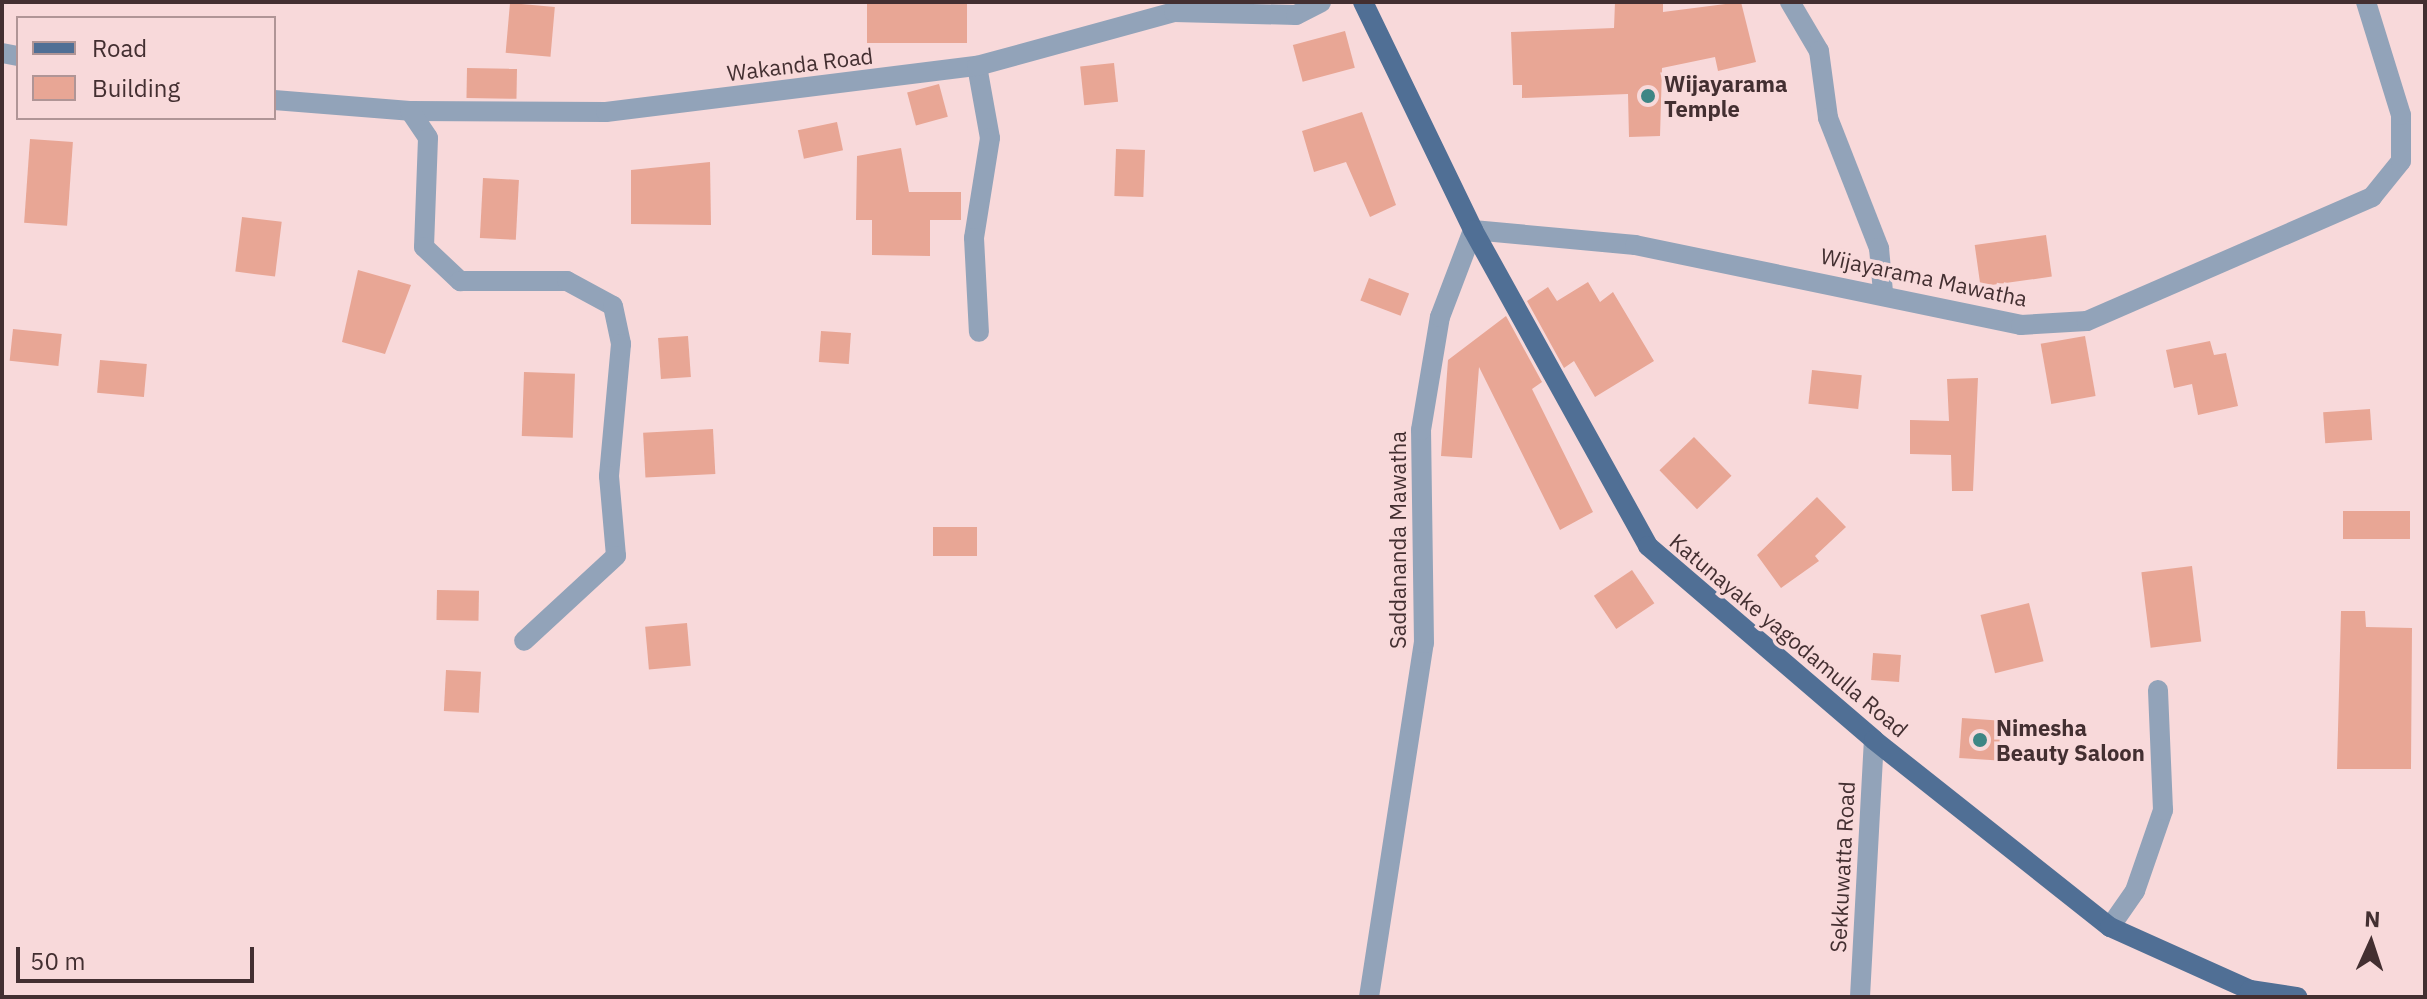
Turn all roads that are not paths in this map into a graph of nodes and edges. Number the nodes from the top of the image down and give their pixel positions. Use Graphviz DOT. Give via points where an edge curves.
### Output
graph roads {
  1 [pos="1321,2"];
  2 [pos="1363,2"];
  3 [pos="1790,2"];
  4 [pos="2366,2"];
  5 [pos="977,66"];
  6 [pos="276,100"];
  7 [pos="410,111"];
  8 [pos="1473,230"];
  9 [pos="1883,292"];
  10 [pos="979,332"];
  11 [pos="524,641"];
  12 [pos="2158,690"];
  13 [pos="1874,740"];
  14 [pos="2110,927"];
  15 [pos="2250,993"];
  16 [pos="1369,997"];
  17 [pos="1860,997"];
  18 [pos="2297,997"];
  1 -- 5 [label="street, Wakanda Road" via="1296,15 1174,12"];
  2 -- 8 [label="main road, Katunayake yagodamulla Road"];
  3 -- 9 [label="street" via="1819,51 1828,118 1879,248"];
  4 -- 9 [label="street, Wijayarama Mawatha" via="2401,115 2401,161 2372,197 2087,321 2021,325"];
  5 -- 7 [label="street, Wakanda Road" via="606,112"];
  5 -- 10 [label="street" via="990,138 974,238"];
  6 -- 7 [label="street, Wakanda Road"];
  7 -- 11 [label="street" via="428,138 424,247 460,281 567,281 613,306 621,344 609,476 616,556"];
  8 -- 9 [label="street, Wijayarama Mawatha" via="1635,245"];
  8 -- 13 [label="main road, Katunayake yagodamulla Road" via="1648,546"];
  8 -- 16 [label="street, Saddananda Mawatha" via="1440,317 1421,430 1424,643"];
  12 -- 14 [label="street" via="2163,810 2135,891"];
  13 -- 14 [label="main road, Katunayake yagodamulla Road"];
  13 -- 17 [label="street, Sekkuwatta Road"];
  14 -- 15 [label="main road, Katunayake yagodamulla Road"];
  15 -- 18 [label="main road, Katunayake yagodamulla Road"];
}
